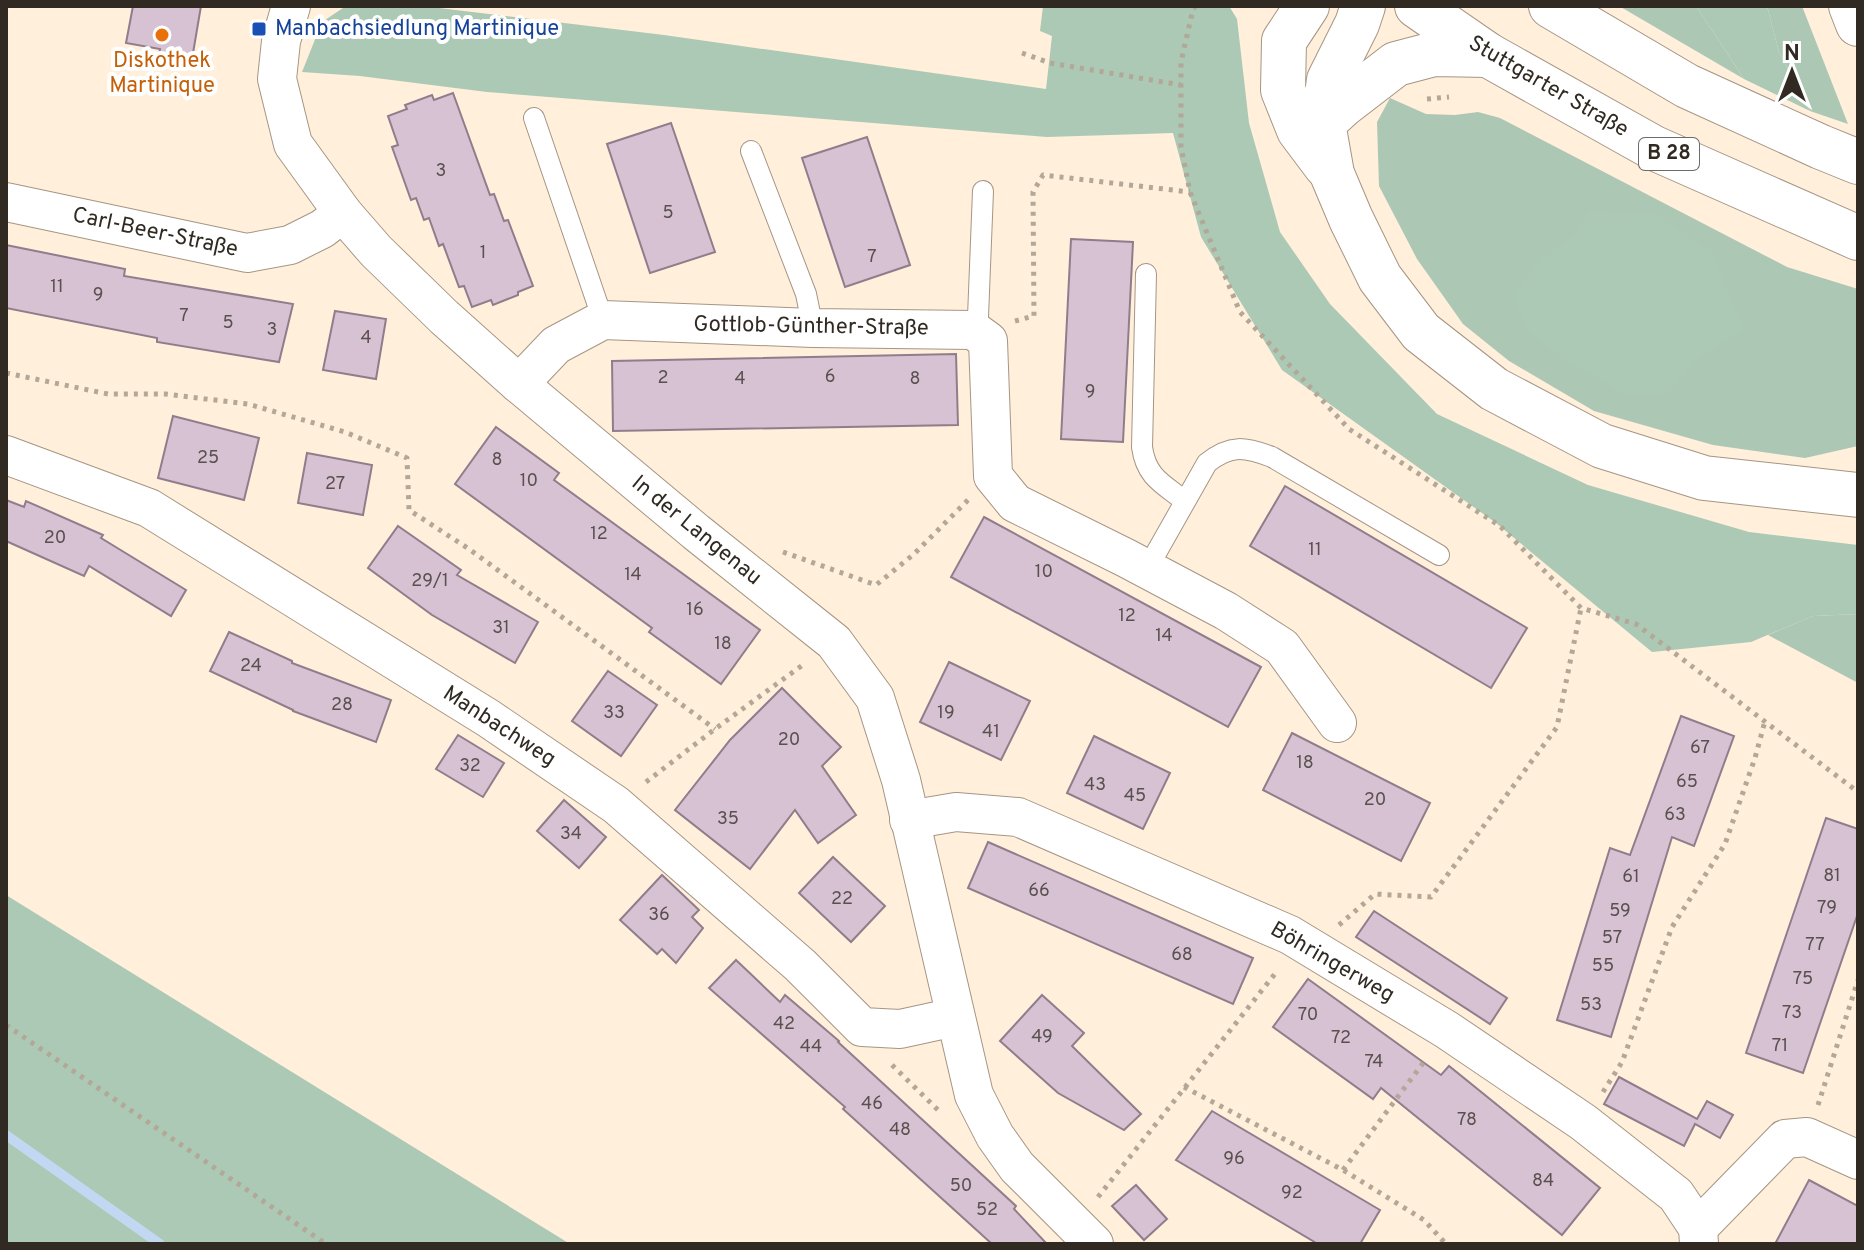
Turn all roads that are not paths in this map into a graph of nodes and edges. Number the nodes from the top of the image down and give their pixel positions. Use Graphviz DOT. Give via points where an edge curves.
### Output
graph roads {
  1 [pos="291,6"];
  2 [pos="1363,6"];
  3 [pos="1417,6"];
  4 [pos="1551,6"];
  5 [pos="1851,6"];
  6 [pos="1290,18"];
  7 [pos="1858,24"];
  8 [pos="1488,55"];
  9 [pos="534,118"];
  10 [pos="1323,123"];
  11 [pos="751,151"];
  12 [pos="1839,154"];
  13 [pos="1332,174"];
  14 [pos="983,191"];
  15 [pos="6,202"];
  16 [pos="343,213"];
  17 [pos="1858,238"];
  18 [pos="1146,274"];
  19 [pos="603,320"];
  20 [pos="813,328"];
  21 [pos="973,330"];
  22 [pos="519,384"];
  23 [pos="6,455"];
  24 [pos="1849,490"];
  25 [pos="1185,501"];
  26 [pos="1439,555"];
  27 [pos="1147,569"];
  28 [pos="1337,723"];
  29 [pos="909,820"];
  30 [pos="955,1017"];
  31 [pos="1858,1160"];
  32 [pos="1084,1235"];
  33 [pos="1699,1236"];
  1 -- 16 [label="street, In der Langenau" via="277,79 283,105 293,144"];
  2 -- 10 [label="main road" via="1329,80"];
  3 -- 8 [label="main road, Stuttgarter Straße / B 28"];
  4 -- 12 [label="main road" via="1687,86"];
  5 -- 7 [label="main road"];
  6 -- 13 [label="main road" via="1283,90 1299,130"];
  8 -- 10 [label="main road" via="1434,54 1396,64"];
  8 -- 17 [label="main road, Stuttgarter Straße / B 28" via="1654,148"];
  9 -- 19 [label="lane"];
  10 -- 13 [label="main road"];
  11 -- 20 [label="lane" via="806,294"];
  13 -- 24 [label="main road" via="1380,278 1421,332 1494,389 1602,446 1704,478"];
  14 -- 21 [label="lane" via="978,317"];
  15 -- 16 [label="street, Carl-Beer-Straße" via="247,253 290,245"];
  16 -- 22 [label="street, In der Langenau" via="376,251"];
  18 -- 25 [label="lane" via="1144,463 1152,476"];
  19 -- 20 [label="street, Gottlob-Günther-Straße"];
  19 -- 22 [label="street" via="556,345"];
  20 -- 21 [label="street, Gottlob-Günther-Straße"];
  21 -- 27 [label="street" via="988,341 993,476 1015,503"];
  22 -- 29 [label="street, In der Langenau" via="834,642 875,698"];
  23 -- 30 [label="street, Manbachweg" via="149,508 488,718 616,805 800,965 862,1027 900,1029"];
  25 -- 26 [label="lane" via="1207,463 1221,452 1255,451"];
  25 -- 27 [label="lane"];
  27 -- 28 [label="street" via="1282,647"];
  29 -- 30 [label="street, In der Langenau"];
  29 -- 33 [label="street, Böhringerweg" via="956,812 1018,817 1290,935 1447,1030 1583,1122 1676,1195"];
  30 -- 32 [label="street, In der Langenau" via="974,1095 995,1136 1017,1167"];
  31 -- 33 [label="street, Böhringerweg" via="1807,1137 1785,1139"];
}
